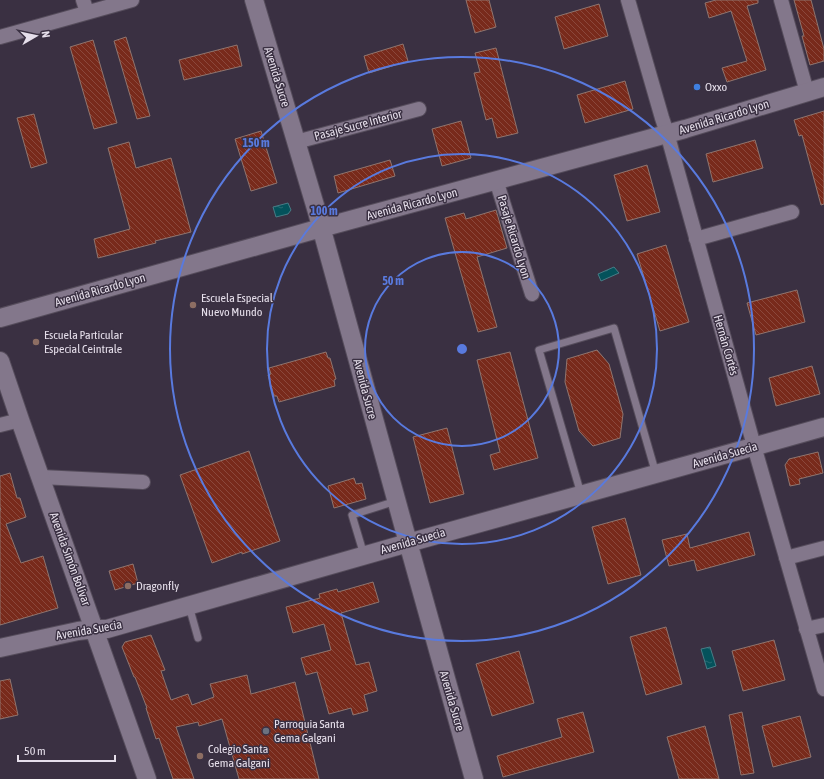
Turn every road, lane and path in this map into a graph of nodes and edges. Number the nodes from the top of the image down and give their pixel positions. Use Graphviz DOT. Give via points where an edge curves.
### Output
graph roads {
  1 [pos="132,0"];
  2 [pos="254,0"];
  3 [pos="628,0"];
  4 [pos="782,0"];
  5 [pos="85,6"];
  6 [pos="0,37"];
  7 [pos="824,87"];
  8 [pos="807,92"];
  9 [pos="419,110"];
  10 [pos="667,133"];
  11 [pos="296,142"];
  12 [pos="496,180"];
  13 [pos="792,212"];
  14 [pos="321,228"];
  15 [pos="696,238"];
  16 [pos="532,294"];
  17 [pos="0,318"];
  18 [pos="0,361"];
  19 [pos="20,420"];
  20 [pos="0,425"];
  21 [pos="824,427"];
  22 [pos="754,446"];
  23 [pos="656,474"];
  24 [pos="41,477"];
  25 [pos="143,482"];
  26 [pos="581,495"];
  27 [pos="396,501"];
  28 [pos="408,543"];
  29 [pos="824,548"];
  30 [pos="364,555"];
  31 [pos="786,558"];
  32 [pos="188,606"];
  33 [pos="824,625"];
  34 [pos="94,629"];
  35 [pos="806,629"];
  36 [pos="198,638"];
  37 [pos="0,648"];
  38 [pos="824,687"];
  39 [pos="147,779"];
  40 [pos="474,779"];
  1 -- 5 [label="street"];
  2 -- 11 [label="street, Avenida Sucre"];
  3 -- 10 [label="street, Hernán Cortés"];
  4 -- 8 [label="street"];
  5 -- 6 [label="street"];
  7 -- 8 [label="street, Avenida Ricardo Lyon"];
  8 -- 10 [label="street, Avenida Ricardo Lyon"];
  9 -- 11 [label="street, Pasaje Sucre Interior"];
  10 -- 12 [label="street, Avenida Ricardo Lyon"];
  10 -- 15 [label="street, Hernán Cortés"];
  11 -- 14 [label="street, Avenida Sucre"];
  12 -- 14 [label="street, Avenida Ricardo Lyon"];
  12 -- 16 [label="street, Pasaje Ricardo Lyon"];
  13 -- 15 [label="street"];
  14 -- 17 [label="street, Avenida Ricardo Lyon"];
  14 -- 27 [label="street, Avenida Sucre"];
  15 -- 22 [label="street, Hernán Cortés"];
  18 -- 19 [label="street, Avenida Simón Bolívar"];
  19 -- 20 [label="street"];
  19 -- 24 [label="street, Avenida Simón Bolívar"];
  21 -- 22 [label="street, Avenida Suecia"];
  22 -- 23 [label="street, Avenida Suecia"];
  22 -- 31 [label="street, Hernán Cortés"];
  23 -- 26 [label="street, Avenida Suecia"];
  23 -- 26 [label="lane" via="614,328 540,350"];
  24 -- 25 [label="street"];
  24 -- 34 [label="street, Avenida Simón Bolívar"];
  26 -- 28 [label="street, Avenida Suecia"];
  27 -- 28 [label="street, Avenida Sucre"];
  27 -- 30 [label="lane" via="352,515"];
  28 -- 30 [label="street, Avenida Suecia"];
  28 -- 40 [label="street, Avenida Sucre"];
  29 -- 31 [label="street"];
  30 -- 32 [label="street, Avenida Suecia"];
  31 -- 35 [label="street, Hernán Cortés"];
  32 -- 34 [label="street, Avenida Suecia" via="107,629"];
  32 -- 36 [label="lane"];
  33 -- 35 [label="street"];
  34 -- 37 [label="street, Avenida Suecia"];
  34 -- 39 [label="street, Avenida Simón Bolívar"];
  35 -- 38 [label="street, Hernán Cortés"];
}
